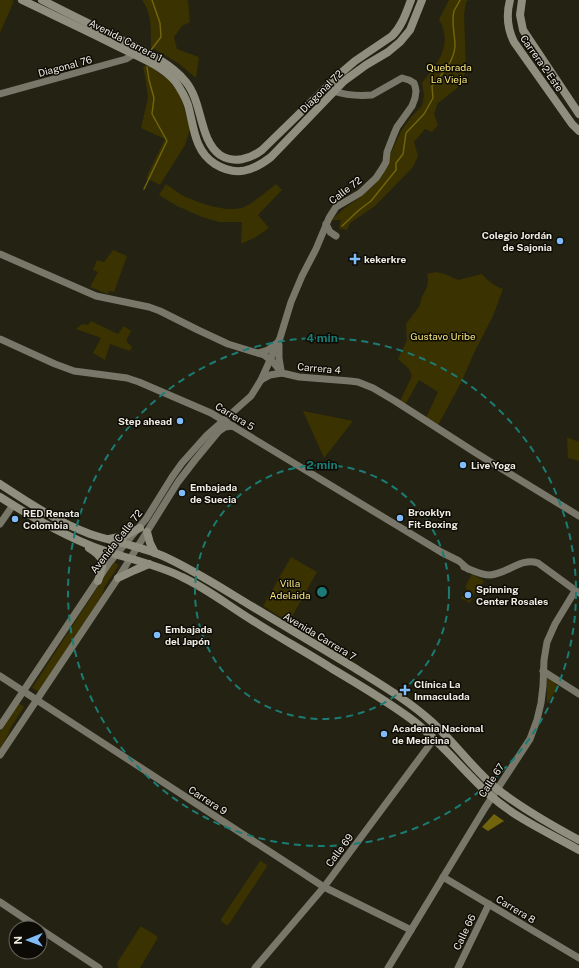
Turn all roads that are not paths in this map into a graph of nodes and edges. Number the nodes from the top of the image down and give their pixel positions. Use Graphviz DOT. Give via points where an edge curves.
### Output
graph roads {
  1 [pos="22,0"];
  2 [pos="42,0"];
  3 [pos="411,0"];
  4 [pos="422,0"];
  5 [pos="510,0"];
  6 [pos="522,0"];
  7 [pos="134,54"];
  8 [pos="334,91"];
  9 [pos="0,94"];
  10 [pos="579,114"];
  11 [pos="579,131"];
  12 [pos="224,157"];
  13 [pos="217,165"];
  14 [pos="326,224"];
  15 [pos="336,236"];
  16 [pos="0,254"];
  17 [pos="0,339"];
  18 [pos="279,340"];
  19 [pos="258,353"];
  20 [pos="271,360"];
  21 [pos="282,373"];
  22 [pos="261,380"];
  23 [pos="223,420"];
  24 [pos="234,426"];
  25 [pos="0,484"];
  26 [pos="0,497"];
  27 [pos="13,505"];
  28 [pos="579,516"];
  29 [pos="0,524"];
  30 [pos="144,530"];
  31 [pos="108,539"];
  32 [pos="77,540"];
  33 [pos="126,544"];
  34 [pos="137,548"];
  35 [pos="155,553"];
  36 [pos="117,554"];
  37 [pos="131,558"];
  38 [pos="149,564"];
  39 [pos="118,578"];
  40 [pos="98,581"];
  41 [pos="577,592"];
  42 [pos="543,671"];
  43 [pos="0,676"];
  44 [pos="23,691"];
  45 [pos="579,694"];
  46 [pos="36,700"];
  47 [pos="0,726"];
  48 [pos="434,739"];
  49 [pos="0,755"];
  50 [pos="497,789"];
  51 [pos="492,797"];
  52 [pos="579,840"];
  53 [pos="579,850"];
  54 [pos="443,877"];
  55 [pos="324,887"];
  56 [pos="0,902"];
  57 [pos="489,904"];
  58 [pos="28,920"];
  59 [pos="411,930"];
  60 [pos="48,933"];
  61 [pos="579,958"];
  62 [pos="99,968"];
  63 [pos="255,968"];
  64 [pos="388,968"];
  65 [pos="458,968"];
  1 -- 7 [label="main road, Avenida Carrera 1"];
  2 -- 12 [label="main road, Avenida Carrera 1" via="134,46 175,70 194,94 211,145"];
  3 -- 12 [label="main road, Diagonal 72" via="396,32 341,72 262,150 243,160"];
  4 -- 8 [label="main road, Diagonal 72" via="410,30 400,42 354,73"];
  5 -- 11 [label="main road, Carrera 2 Este" via="507,22 514,42"];
  6 -- 10 [label="main road, Carrera 2 Este" via="520,15 523,30"];
  7 -- 9 [label="street, Diagonal 76" via="126,59"];
  7 -- 13 [label="main road, Avenida Carrera 1" via="163,70 178,86 188,105 198,143 206,156"];
  8 -- 13 [label="main road, Diagonal 72" via="261,165 239,171"];
  8 -- 14 [label="street, Calle 72" via="372,95 402,78 414,83 416,91 412,106 397,127 387,152 386,162 376,178 360,193 336,207"];
  14 -- 15 [label="street" via="330,232"];
  14 -- 18 [label="street, Calle 72" via="291,302"];
  16 -- 19 [label="street, Carrera 4" via="96,296 160,310 223,341"];
  17 -- 23 [label="street, Carrera 5" via="74,371 139,382 208,411"];
  18 -- 19 [label="street" via="268,350"];
  18 -- 20 [label="street, Calle 72"];
  18 -- 21 [label="street, Calle 72"];
  19 -- 20 [label="street, Carrera 4"];
  20 -- 21 [label="street, Carrera 4"];
  20 -- 22 [label="street, Avenida Calle 72"];
  21 -- 22 [label="street"];
  21 -- 28 [label="street, Carrera 4" via="358,382 373,388"];
  22 -- 23 [label="street, Avenida Calle 72" via="251,396"];
  23 -- 24 [label="street, Carrera 5"];
  23 -- 30 [label="street, Avenida Calle 72" via="201,440 182,463 149,515"];
  24 -- 30 [label="street, Avenida Calle 72" via="219,431"];
  24 -- 41 [label="street, Carrera 5" via="478,573 497,574 529,561 538,563"];
  25 -- 31 [label="main road, Avenida Carrera 7" via="58,519"];
  26 -- 27 [label="main road"];
  27 -- 29 [label="street"];
  27 -- 32 [label="main road"];
  30 -- 31 [label="main road"];
  30 -- 33 [label="street, Avenida Calle 72"];
  30 -- 34 [label="street, Avenida Calle 72"];
  30 -- 35 [label="main road"];
  31 -- 33 [label="main road, Avenida Carrera 7"];
  32 -- 36 [label="main road"];
  32 -- 40 [label="main road" via="100,557 103,567"];
  33 -- 34 [label="main road, Avenida Carrera 7"];
  33 -- 36 [label="street, Avenida Calle 72"];
  34 -- 35 [label="main road, Avenida Carrera 7"];
  34 -- 37 [label="street, Avenida Calle 72"];
  35 -- 50 [label="main road, Avenida Carrera 7" via="217,585 395,694 432,722"];
  36 -- 37 [label="main road"];
  36 -- 40 [label="street, Avenida Calle 72"];
  37 -- 38 [label="main road"];
  37 -- 39 [label="street, Avenida Calle 72"];
  38 -- 39 [label="main road"];
  38 -- 48 [label="main road" via="183,577 227,603 395,708 416,722"];
  39 -- 46 [label="street, Avenida Calle 72"];
  40 -- 44 [label="street, Avenida Calle 72"];
  41 -- 42 [label="street, Calle 67" via="550,634"];
  42 -- 45 [label="street"];
  42 -- 50 [label="street, Calle 67" via="543,695 533,734"];
  43 -- 44 [label="street, Carrera 9"];
  44 -- 46 [label="street, Carrera 9"];
  44 -- 47 [label="street, Avenida Calle 72"];
  46 -- 49 [label="street, Avenida Calle 72"];
  46 -- 55 [label="street, Carrera 9"];
  48 -- 51 [label="main road"];
  48 -- 55 [label="street, Calle 69"];
  50 -- 51 [label="street, Calle 67"];
  50 -- 52 [label="main road, Avenida Carrera 7" via="530,813"];
  51 -- 53 [label="main road" via="524,820"];
  51 -- 54 [label="street, Calle 67"];
  54 -- 57 [label="street, Carrera 8"];
  54 -- 59 [label="street, Calle 67"];
  55 -- 59 [label="street, Carrera 9"];
  55 -- 63 [label="street, Calle 69"];
  56 -- 58 [label="street"];
  57 -- 61 [label="street, Carrera 8"];
  57 -- 65 [label="street, Calle 66"];
  59 -- 64 [label="street, Calle 67"];
  60 -- 62 [label="street"];
}
